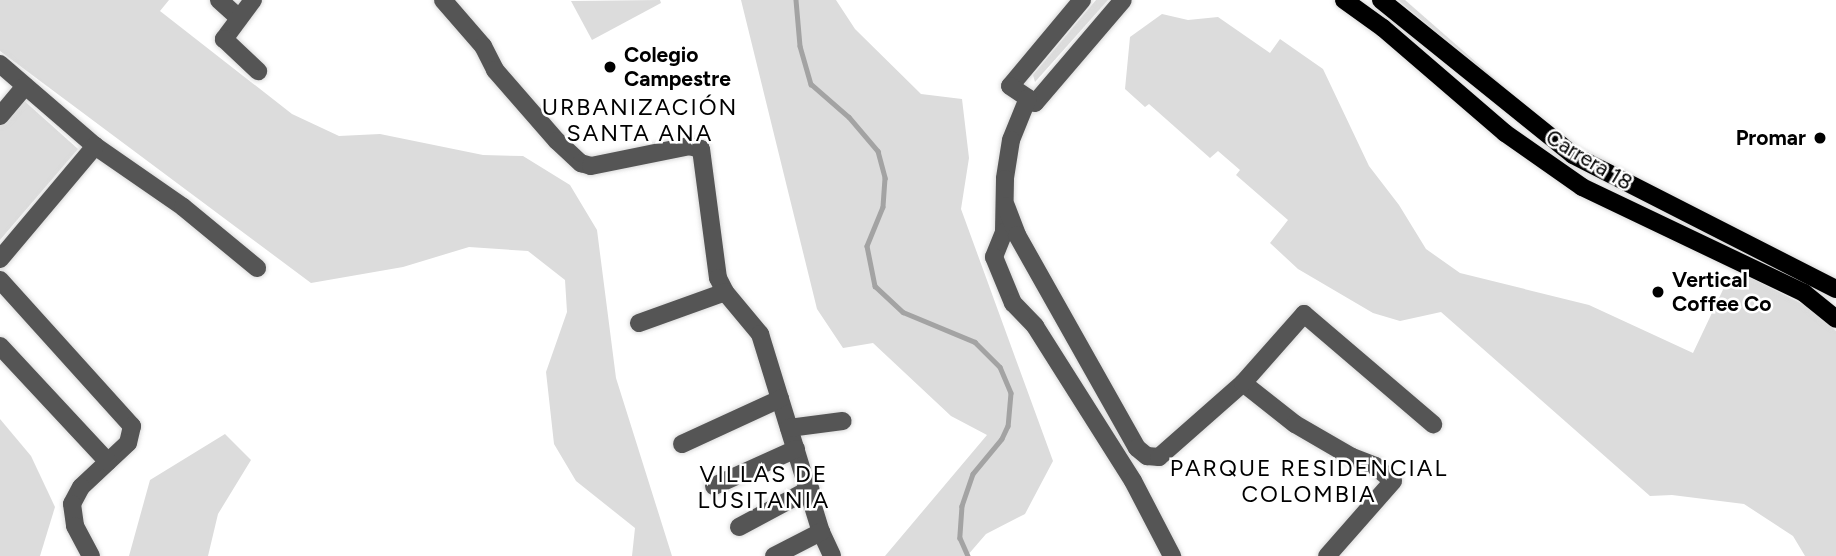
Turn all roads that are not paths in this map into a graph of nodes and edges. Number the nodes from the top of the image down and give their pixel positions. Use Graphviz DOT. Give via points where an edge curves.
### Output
graph roads {
  1 [pos="219,0"];
  2 [pos="253,0"];
  3 [pos="443,0"];
  4 [pos="1083,0"];
  5 [pos="1123,0"];
  6 [pos="1344,0"];
  7 [pos="1381,0"];
  8 [pos="238,17"];
  9 [pos="0,64"];
  10 [pos="258,71"];
  11 [pos="25,86"];
  12 [pos="1028,98"];
  13 [pos="0,116"];
  14 [pos="95,146"];
  15 [pos="1006,206"];
  16 [pos="0,259"];
  17 [pos="257,268"];
  18 [pos="0,280"];
  19 [pos="1836,289"];
  20 [pos="725,292"];
  21 [pos="1836,319"];
  22 [pos="639,323"];
  23 [pos="0,346"];
  24 [pos="1243,383"];
  25 [pos="780,399"];
  26 [pos="843,421"];
  27 [pos="1433,424"];
  28 [pos="789,428"];
  29 [pos="682,444"];
  30 [pos="796,449"];
  31 [pos="108,462"];
  32 [pos="714,486"];
  33 [pos="810,489"];
  34 [pos="739,527"];
  35 [pos="821,532"];
  36 [pos="91,556"];
  37 [pos="774,556"];
  38 [pos="832,556"];
  39 [pos="1172,556"];
  40 [pos="1327,556"];
  1 -- 8 [label="street"];
  2 -- 8 [label="street"];
  3 -- 20 [label="street" via="483,46 495,69 581,163 591,166 689,146 701,149 718,278"];
  4 -- 12 [label="street" via="1010,86"];
  5 -- 12 [label="street" via="1035,103"];
  6 -- 21 [label="main road, Carrera 18" via="1505,133 1582,187 1804,293"];
  7 -- 19 [label="main road, Carrera 18" via="1573,155"];
  8 -- 10 [label="street" via="224,38"];
  9 -- 11 [label="street"];
  11 -- 13 [label="street"];
  11 -- 14 [label="street"];
  12 -- 15 [label="street" via="1011,140"];
  14 -- 16 [label="street"];
  14 -- 17 [label="street" via="183,207"];
  15 -- 24 [label="street" via="1017,235 1138,448 1147,456 1159,457"];
  15 -- 39 [label="street" via="1004,232 994,257 1003,283 1133,481"];
  18 -- 31 [label="street" via="129,419 132,433 128,443"];
  20 -- 22 [label="street"];
  20 -- 25 [label="street" via="756,327"];
  23 -- 31 [label="street"];
  24 -- 27 [label="street" via="1304,314"];
  24 -- 40 [label="street" via="1295,424 1375,466 1392,481"];
  25 -- 28 [label="street"];
  25 -- 29 [label="street"];
  26 -- 28 [label="street"];
  28 -- 30 [label="street"];
  30 -- 32 [label="street"];
  30 -- 33 [label="street"];
  31 -- 36 [label="street" via="81,487 72,504 75,526"];
  33 -- 34 [label="street"];
  33 -- 35 [label="street"];
  35 -- 37 [label="street"];
  35 -- 38 [label="street"];
}
